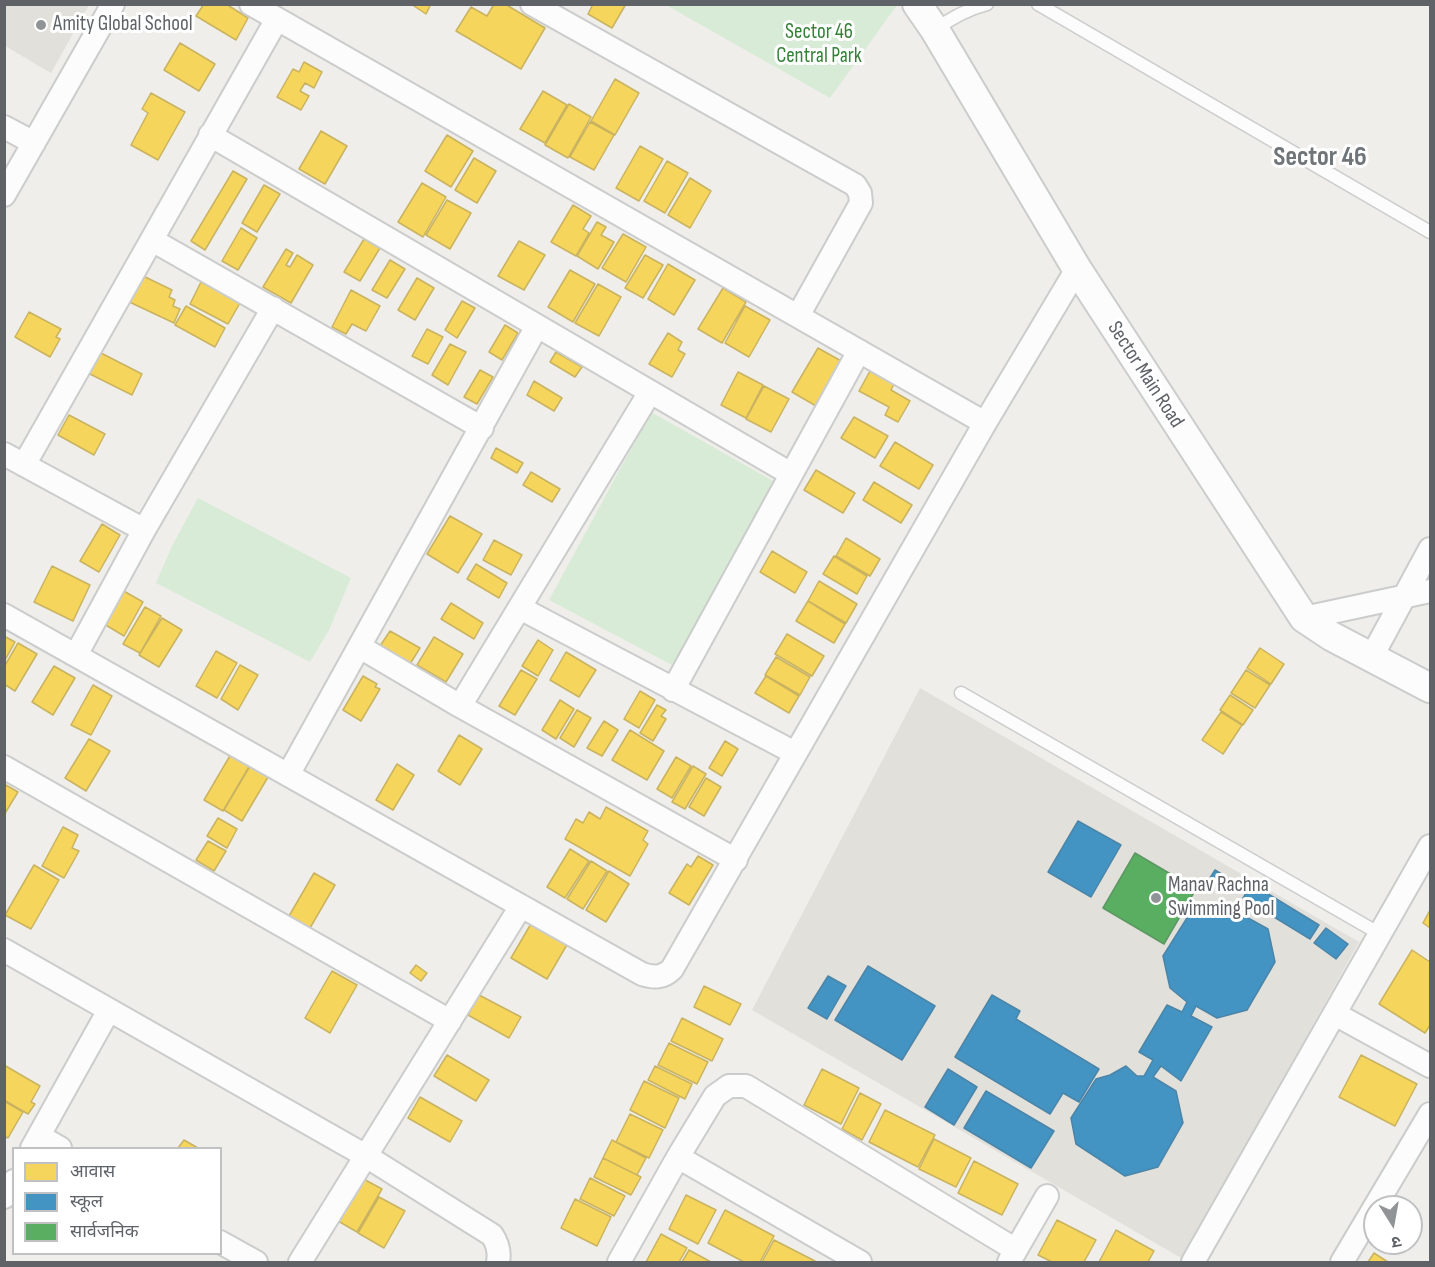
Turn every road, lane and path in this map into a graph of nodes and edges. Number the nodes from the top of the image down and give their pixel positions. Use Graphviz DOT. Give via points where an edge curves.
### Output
graph roads {
  1 [pos="113,4"];
  2 [pos="251,4"];
  3 [pos="532,4"];
  4 [pos="917,4"];
  5 [pos="987,4"];
  6 [pos="1038,4"];
  7 [pos="277,19"];
  8 [pos="935,30"];
  9 [pos="4,127"];
  10 [pos="210,135"];
  11 [pos="34,143"];
  12 [pos="4,195"];
  13 [pos="1431,232"];
  14 [pos="152,240"];
  15 [pos="1077,269"];
  16 [pos="273,308"];
  17 [pos="798,316"];
  18 [pos="537,326"];
  19 [pos="859,351"];
  20 [pos="650,392"];
  21 [pos="985,423"];
  22 [pos="482,428"];
  23 [pos="4,454"];
  24 [pos="24,465"];
  25 [pos="791,474"];
  26 [pos="144,530"];
  27 [pos="1431,549"];
  28 [pos="1431,591"];
  29 [pos="1403,597"];
  30 [pos="520,608"];
  31 [pos="4,615"];
  32 [pos="1304,618"];
  33 [pos="360,647"];
  34 [pos="76,655"];
  35 [pos="1371,658"];
  36 [pos="1431,688"];
  37 [pos="673,690"];
  38 [pos="961,693"];
  39 [pos="460,706"];
  40 [pos="795,753"];
  41 [pos="4,767"];
  42 [pos="288,775"];
  43 [pos="1431,846"];
  44 [pos="736,860"];
  45 [pos="521,906"];
  46 [pos="1380,934"];
  47 [pos="4,950"];
  48 [pos="110,1010"];
  49 [pos="1335,1014"];
  50 [pos="450,1021"];
  51 [pos="1431,1066"];
  52 [pos="1431,1114"];
  53 [pos="36,1142"];
  54 [pos="53,1147"];
  55 [pos="366,1156"];
  56 [pos="678,1158"];
  57 [pos="12,1184"];
  58 [pos="1047,1196"];
  59 [pos="4,1197"];
  60 [pos="222,1243"];
  61 [pos="1012,1256"];
  62 [pos="1196,1262"];
  63 [pos="256,1263"];
  64 [pos="300,1263"];
  65 [pos="498,1263"];
  66 [pos="619,1263"];
  67 [pos="860,1263"];
  68 [pos="1342,1263"];
  1 -- 11 [label="street"];
  2 -- 7 [label="street"];
  3 -- 17 [label="street" via="855,185 861,203"];
  4 -- 8 [label="street, Sector Main Road"];
  5 -- 8 [label="lane" via="948,20"];
  6 -- 13 [label="lane"];
  7 -- 10 [label="street"];
  7 -- 17 [label="street"];
  8 -- 15 [label="street, Sector Main Road"];
  9 -- 11 [label="street"];
  10 -- 14 [label="street"];
  10 -- 18 [label="street"];
  11 -- 12 [label="street"];
  14 -- 16 [label="street"];
  14 -- 24 [label="street"];
  15 -- 21 [label="street"];
  15 -- 32 [label="street, Sector Main Road"];
  16 -- 22 [label="street"];
  16 -- 26 [label="street"];
  17 -- 19 [label="street"];
  18 -- 20 [label="street"];
  18 -- 22 [label="street"];
  19 -- 21 [label="street"];
  19 -- 25 [label="street"];
  20 -- 25 [label="street"];
  20 -- 30 [label="street"];
  21 -- 40 [label="street"];
  22 -- 33 [label="street"];
  23 -- 24 [label="street"];
  24 -- 26 [label="street"];
  25 -- 37 [label="street"];
  26 -- 34 [label="street"];
  27 -- 29 [label="street"];
  28 -- 29 [label="street"];
  29 -- 32 [label="street"];
  29 -- 35 [label="street"];
  30 -- 37 [label="street"];
  30 -- 39 [label="street"];
  31 -- 34 [label="street"];
  32 -- 35 [label="street, Sector Main Road"];
  33 -- 39 [label="street"];
  33 -- 42 [label="street"];
  34 -- 42 [label="street"];
  35 -- 36 [label="street, Sector Main Road"];
  37 -- 40 [label="street"];
  38 -- 46 [label="lane"];
  39 -- 44 [label="street"];
  40 -- 44 [label="street"];
  41 -- 50 [label="street"];
  42 -- 45 [label="street"];
  43 -- 46 [label="street"];
  44 -- 45 [label="street" via="672,969 653,978"];
  45 -- 50 [label="street"];
  46 -- 49 [label="street"];
  47 -- 48 [label="street"];
  48 -- 53 [label="street"];
  48 -- 55 [label="street"];
  49 -- 51 [label="street"];
  49 -- 62 [label="street"];
  50 -- 55 [label="street"];
  52 -- 68 [label="street"];
  53 -- 54 [label="street"];
  55 -- 64 [label="street"];
  55 -- 65 [label="street" via="492,1235 499,1252"];
  56 -- 61 [label="street" via="715,1096 729,1086 746,1086"];
  56 -- 66 [label="street"];
  56 -- 67 [label="street"];
  57 -- 59 [label="street"];
  58 -- 61 [label="street"];
  60 -- 63 [label="street"];
}
